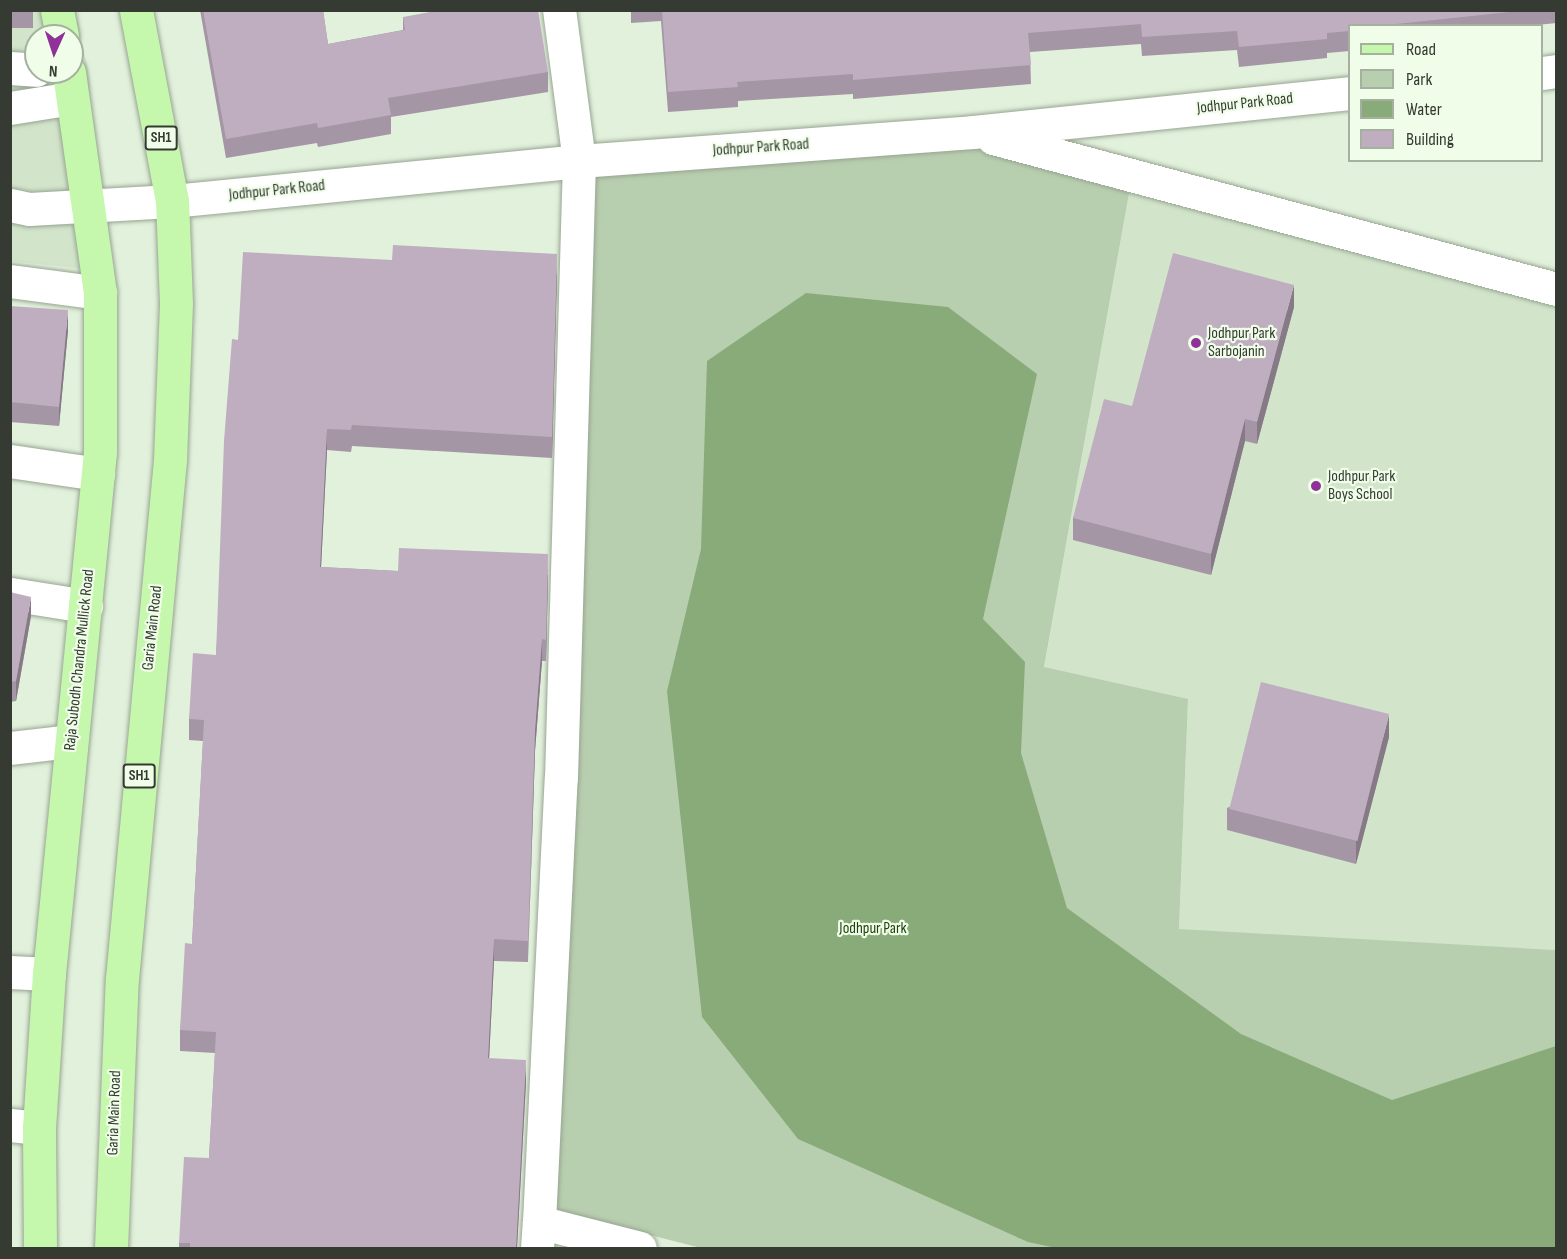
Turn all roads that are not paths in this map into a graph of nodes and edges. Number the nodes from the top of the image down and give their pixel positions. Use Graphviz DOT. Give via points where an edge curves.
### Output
graph roads {
  1 [pos="136,10"];
  2 [pos="559,10"];
  3 [pos="71,85"];
  4 [pos="1348,93"];
  5 [pos="10,108"];
  6 [pos="973,132"];
  7 [pos="579,161"];
  8 [pos="172,201"];
  9 [pos="10,206"];
  10 [pos="88,206"];
  11 [pos="10,280"];
  12 [pos="1557,289"];
  13 [pos="100,293"];
  14 [pos="10,461"];
  15 [pos="98,474"];
  16 [pos="10,594"];
  17 [pos="86,606"];
  18 [pos="71,741"];
  19 [pos="10,748"];
  20 [pos="10,972"];
  21 [pos="49,974"];
  22 [pos="25,1126"];
  23 [pos="538,1235"];
  24 [pos="40,1248"];
  25 [pos="111,1248"];
  26 [pos="640,1248"];
  1 -- 8 [label="main road, Garia Main Road / SH1"];
  2 -- 7 [label="street"];
  3 -- 5 [label="street"];
  3 -- 10 [label="main road, Raja Subodh Chandra Mullick Road"];
  4 -- 6 [label="street, Jodhpur Park Road"];
  6 -- 7 [label="street, Jodhpur Park Road"];
  6 -- 12 [label="street"];
  7 -- 8 [label="street, Jodhpur Park Road"];
  7 -- 23 [label="street" via="561,778"];
  8 -- 10 [label="street, Jodhpur Park Road"];
  8 -- 25 [label="main road, Garia Main Road / SH1" via="176,303 170,460 122,980"];
  9 -- 10 [label="street, Jodhpur Park Road"];
  10 -- 13 [label="main road, Raja Subodh Chandra Mullick Road"];
  11 -- 13 [label="street"];
  13 -- 15 [label="main road, Raja Subodh Chandra Mullick Road"];
  14 -- 15 [label="street"];
  15 -- 17 [label="main road, Raja Subodh Chandra Mullick Road"];
  16 -- 17 [label="street"];
  17 -- 18 [label="main road, Raja Subodh Chandra Mullick Road"];
  18 -- 19 [label="street"];
  18 -- 21 [label="main road, Raja Subodh Chandra Mullick Road"];
  20 -- 21 [label="street"];
  21 -- 22 [label="main road, Raja Subodh Chandra Mullick Road"];
  22 -- 24 [label="main road, Raja Subodh Chandra Mullick Road"];
  23 -- 26 [label="street"];
}
